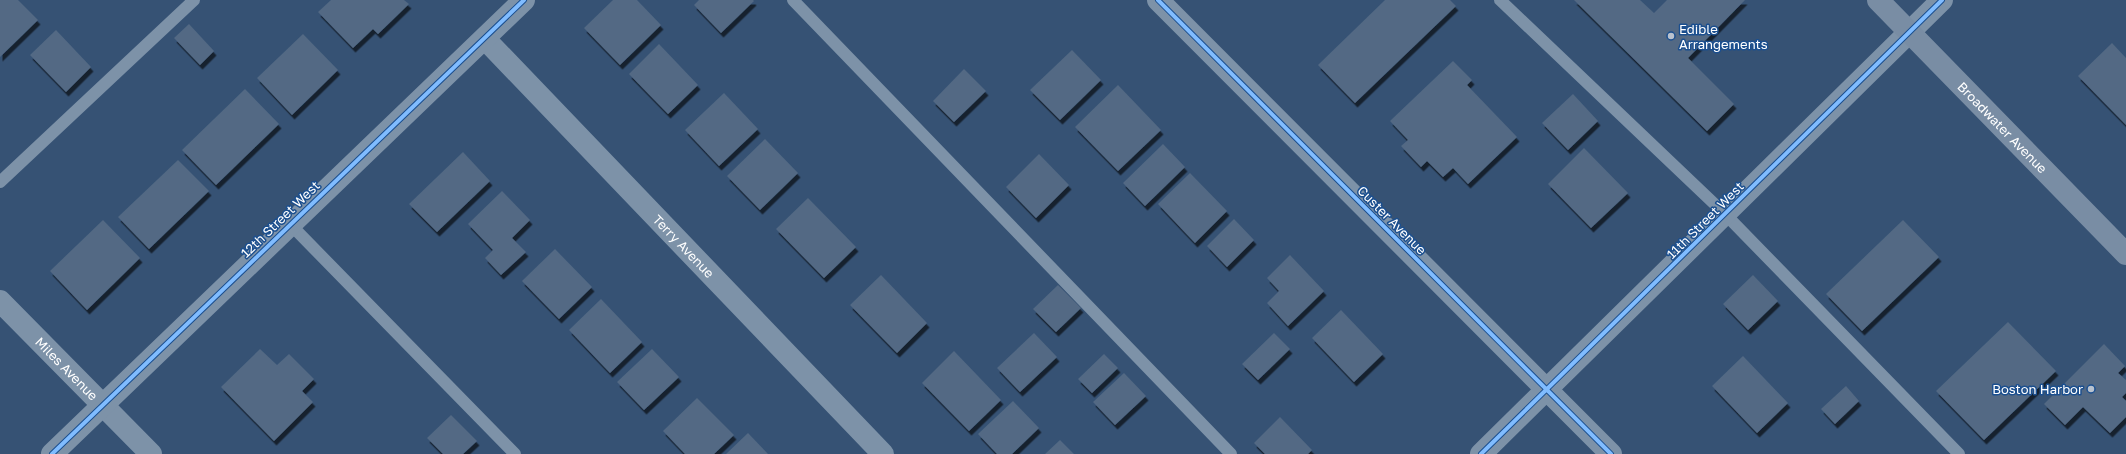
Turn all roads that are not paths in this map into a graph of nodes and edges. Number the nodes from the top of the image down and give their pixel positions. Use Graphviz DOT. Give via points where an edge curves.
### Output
graph roads {
  1 [pos="194,0"];
  2 [pos="793,0"];
  3 [pos="1158,0"];
  4 [pos="1500,0"];
  5 [pos="1878,0"];
  6 [pos="1942,0"];
  7 [pos="518,2"];
  8 [pos="1909,32"];
  9 [pos="484,39"];
  10 [pos="0,182"];
  11 [pos="1726,214"];
  12 [pos="290,224"];
  13 [pos="2126,254"];
  14 [pos="0,301"];
  15 [pos="1547,389"];
  16 [pos="102,405"];
  17 [pos="52,454"];
  18 [pos="151,454"];
  19 [pos="515,454"];
  20 [pos="883,454"];
  21 [pos="1231,454"];
  22 [pos="1481,454"];
  23 [pos="1611,454"];
  24 [pos="1959,454"];
  1 -- 10 [label="lane"];
  2 -- 21 [label="lane"];
  3 -- 15 [label="street, Custer Avenue"];
  4 -- 11 [label="lane"];
  5 -- 8 [label="main road, Broadwater Avenue"];
  6 -- 8 [label="street, 11th Street West"];
  7 -- 9 [label="street, 12th Street West"];
  8 -- 11 [label="street, 11th Street West"];
  8 -- 13 [label="main road, Broadwater Avenue"];
  9 -- 12 [label="street, 12th Street West"];
  9 -- 20 [label="street, Terry Avenue"];
  11 -- 15 [label="street, 11th Street West"];
  11 -- 24 [label="lane"];
  12 -- 16 [label="street, 12th Street West"];
  12 -- 19 [label="lane"];
  14 -- 16 [label="street, Miles Avenue"];
  15 -- 22 [label="street, 11th Street West"];
  15 -- 23 [label="street, Custer Avenue"];
  16 -- 17 [label="street, 12th Street West"];
  16 -- 18 [label="street, Miles Avenue"];
}
